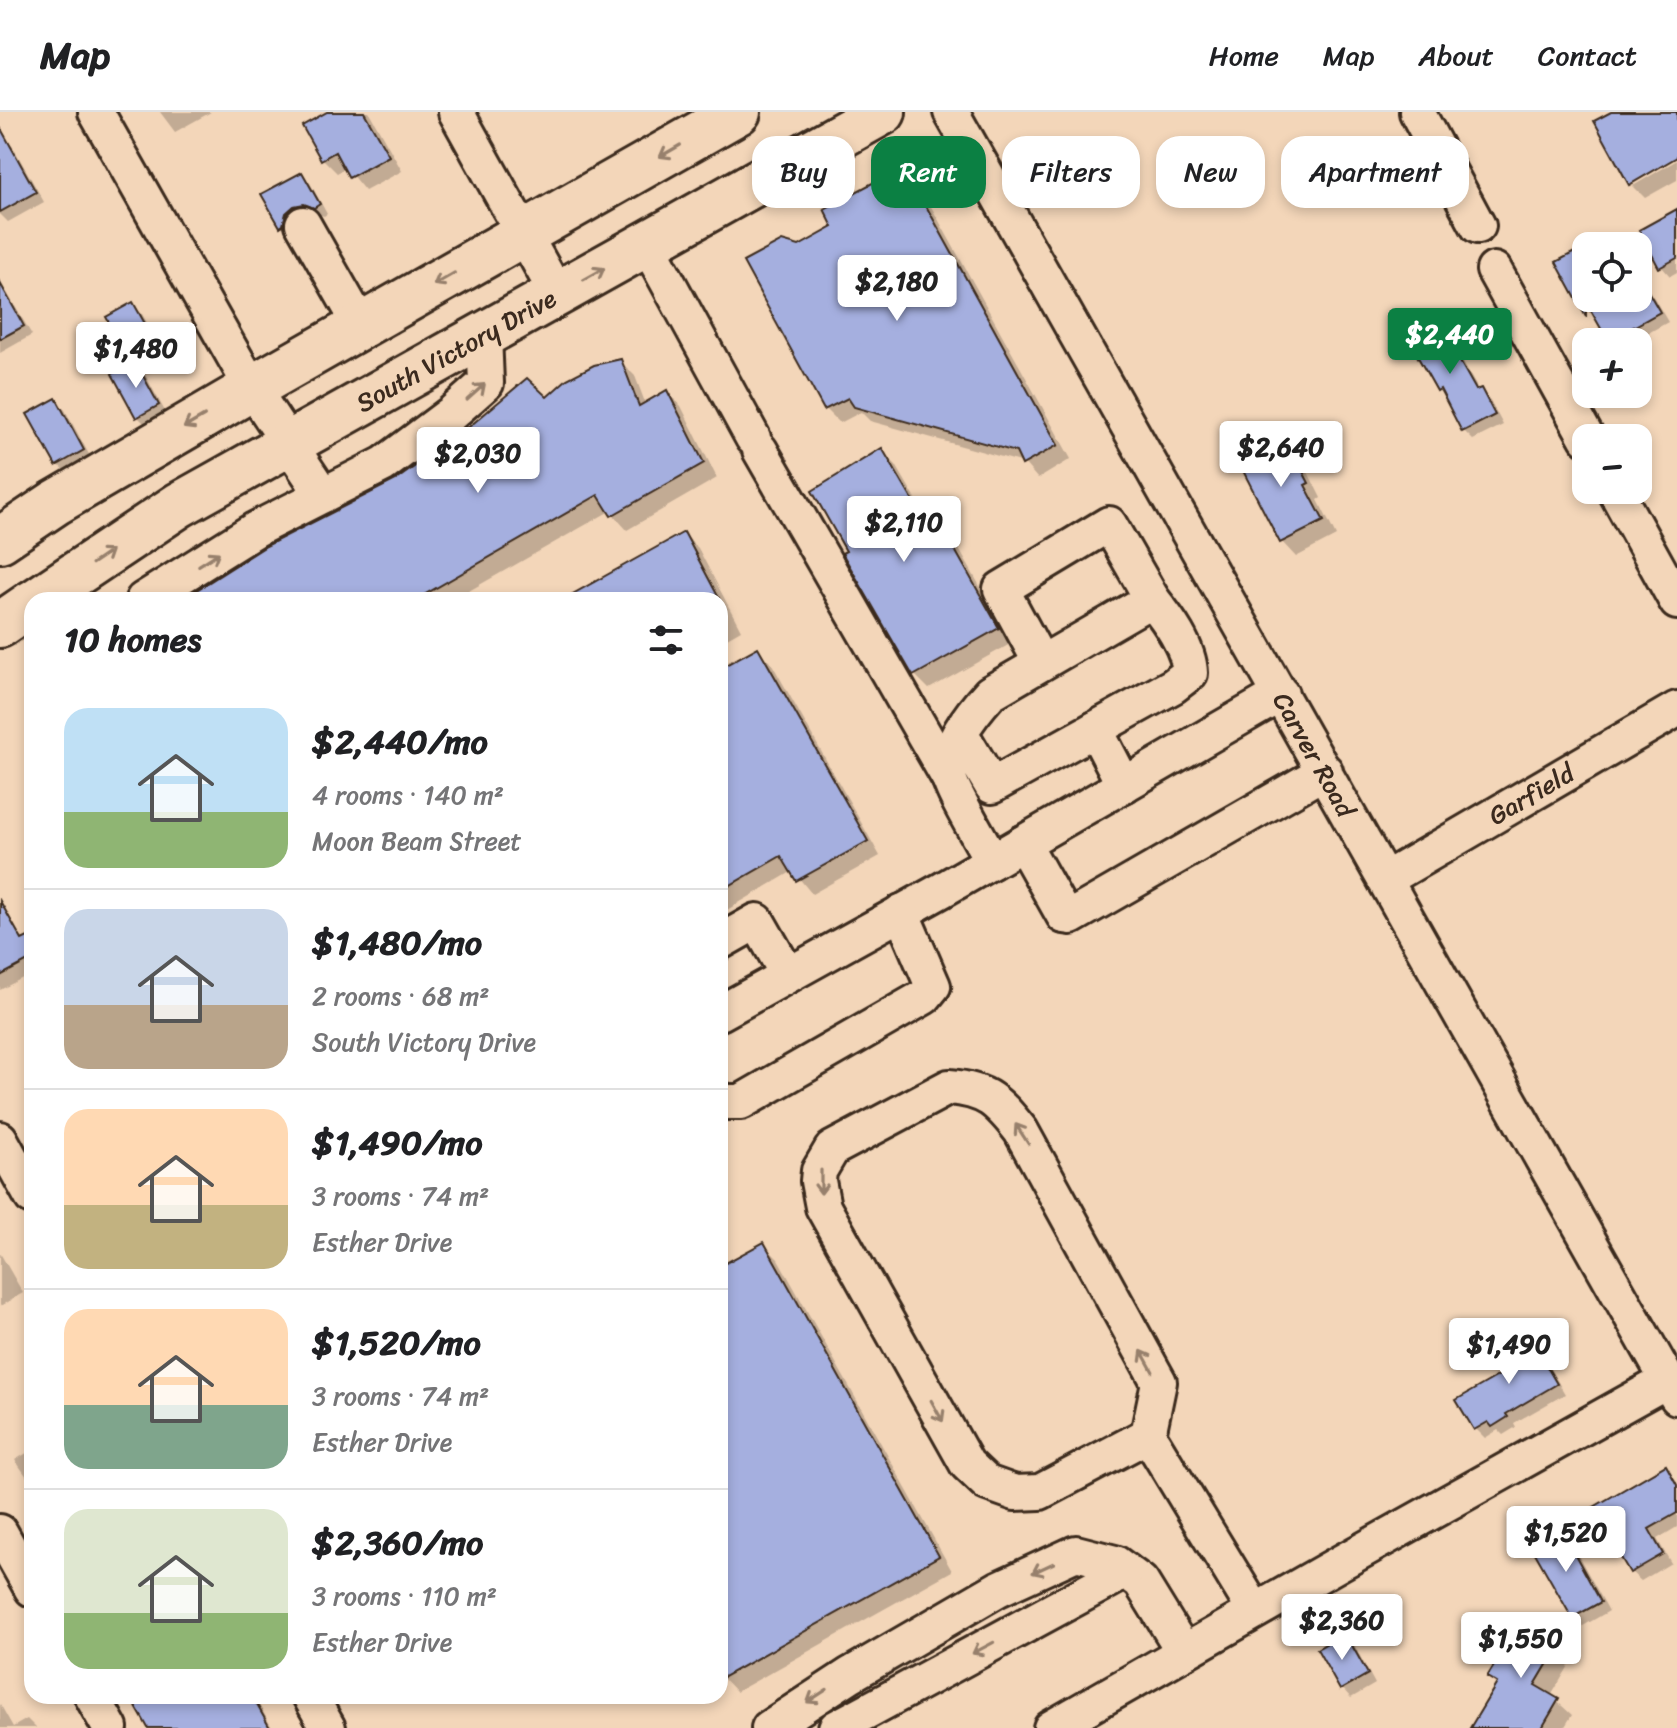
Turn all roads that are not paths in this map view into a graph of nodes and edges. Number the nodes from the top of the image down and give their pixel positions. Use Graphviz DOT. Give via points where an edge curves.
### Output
graph roads {
  1 [pos="96,112"];
  2 [pos="456,112"];
  3 [pos="738,112"];
  4 [pos="883,112"];
  5 [pos="951,112"];
  6 [pos="1417,112"];
  7 [pos="303,224"];
  8 [pos="1478,226"];
  9 [pos="524,234"];
  10 [pos="647,244"];
  11 [pos="1494,270"];
  12 [pos="557,294"];
  13 [pos="361,326"];
  14 [pos="484,335"];
  15 [pos="252,388"];
  16 [pos="1579,424"];
  17 [pos="289,444"];
  18 [pos="323,495"];
  19 [pos="1623,504"];
  20 [pos="0,540"];
  21 [pos="53,592"];
  22 [pos="156,592"];
  23 [pos="1152,599"];
  24 [pos="1677,602"];
  25 [pos="24,610"];
  26 [pos="0,625"];
  27 [pos="1041,663"];
  28 [pos="1281,694"];
  29 [pos="1677,709"];
  30 [pos="1095,729"];
  31 [pos="961,734"];
  32 [pos="1325,771"];
  33 [pos="949,778"];
  34 [pos="1124,785"];
  35 [pos="1023,843"];
  36 [pos="992,861"];
  37 [pos="1386,879"];
  38 [pos="901,912"];
  39 [pos="728,937"];
  40 [pos="788,975"];
  41 [pos="728,1009"];
  42 [pos="728,1102"];
  43 [pos="0,1139"];
  44 [pos="24,1182"];
  45 [pos="1672,1388"];
  46 [pos="1148,1435"];
  47 [pos="0,1532"];
  48 [pos="1126,1571"];
  49 [pos="24,1575"];
  50 [pos="1255,1611"];
  51 [pos="1184,1652"];
  52 [pos="96,1704"];
  53 [pos="314,1704"];
  54 [pos="110,1728"];
  55 [pos="328,1728"];
  56 [pos="769,1728"];
  57 [pos="836,1728"];
  58 [pos="1051,1728"];
  1 -- 15 [label="street"];
  2 -- 9 [label="street"];
  3 -- 9 [label="main road, one-way"];
  4 -- 10 [label="main road, South Victory Drive"];
  5 -- 28 [label="street, Carver Road"];
  6 -- 8 [label="street"];
  7 -- 13 [label="street"];
  9 -- 12 [label="street"];
  9 -- 13 [label="main road, one-way"];
  12 -- 10 [label="main road, South Victory Drive, one-way"];
  10 -- 33 [label="street"];
  11 -- 16 [label="street"];
  12 -- 14 [label="main road, South Victory Drive"];
  13 -- 15 [label="main road"];
  14 -- 17 [label="main road, South Victory Drive"];
  18 -- 14 [label="street, one-way" via="384,464 486,383"];
  15 -- 17 [label="street"];
  15 -- 20 [label="main road, one-way"];
  17 -- 18 [label="street"];
  21 -- 17 [label="main road, South Victory Drive, one-way" via="179,505"];
  22 -- 18 [label="street, one-way" via="256,529"];
  19 -- 24 [label="street"];
  23 -- 27 [label="street"];
  23 -- 27 [label="street" via="1109,524 1001,589"];
  23 -- 30 [label="street" via="1189,659 1190,673"];
  25 -- 26 [label="main road, South Victory Drive"];
  27 -- 31 [label="street" via="990,693"];
  28 -- 32 [label="street, Carver Road"];
  28 -- 34 [label="street"];
  29 -- 37 [label="street, Garfield"];
  30 -- 31 [label="street" via="992,786"];
  30 -- 34 [label="street"];
  31 -- 33 [label="street"];
  32 -- 35 [label="street" via="1071,917 1064,916"];
  32 -- 37 [label="street, Carver Road"];
  33 -- 36 [label="street"];
  34 -- 35 [label="street"];
  35 -- 36 [label="street"];
  36 -- 38 [label="street"];
  37 -- 45 [label="street, Carver Road"];
  38 -- 40 [label="street"];
  38 -- 42 [label="street" via="933,986 924,997 741,1102"];
  39 -- 40 [label="street" via="757,921"];
  40 -- 41 [label="street"];
  43 -- 44 [label="street"];
  45 -- 50 [label="street"];
  46 -- 46 [label="street, one-way" via="1159,1382 1021,1131 999,1103 949,1087 832,1149 819,1171 823,1207 967,1464 987,1483 1015,1493 1040,1492"];
  46 -- 50 [label="street"];
  47 -- 49 [label="street"];
  48 -- 51 [label="street" via="1141,1582"];
  48 -- 56 [label="street, one-way" via="1076,1553 998,1589"];
  48 -- 57 [label="street, one-way"];
  50 -- 51 [label="street"];
  51 -- 58 [label="street"];
  52 -- 54 [label="street"];
  53 -- 55 [label="street"];
}
